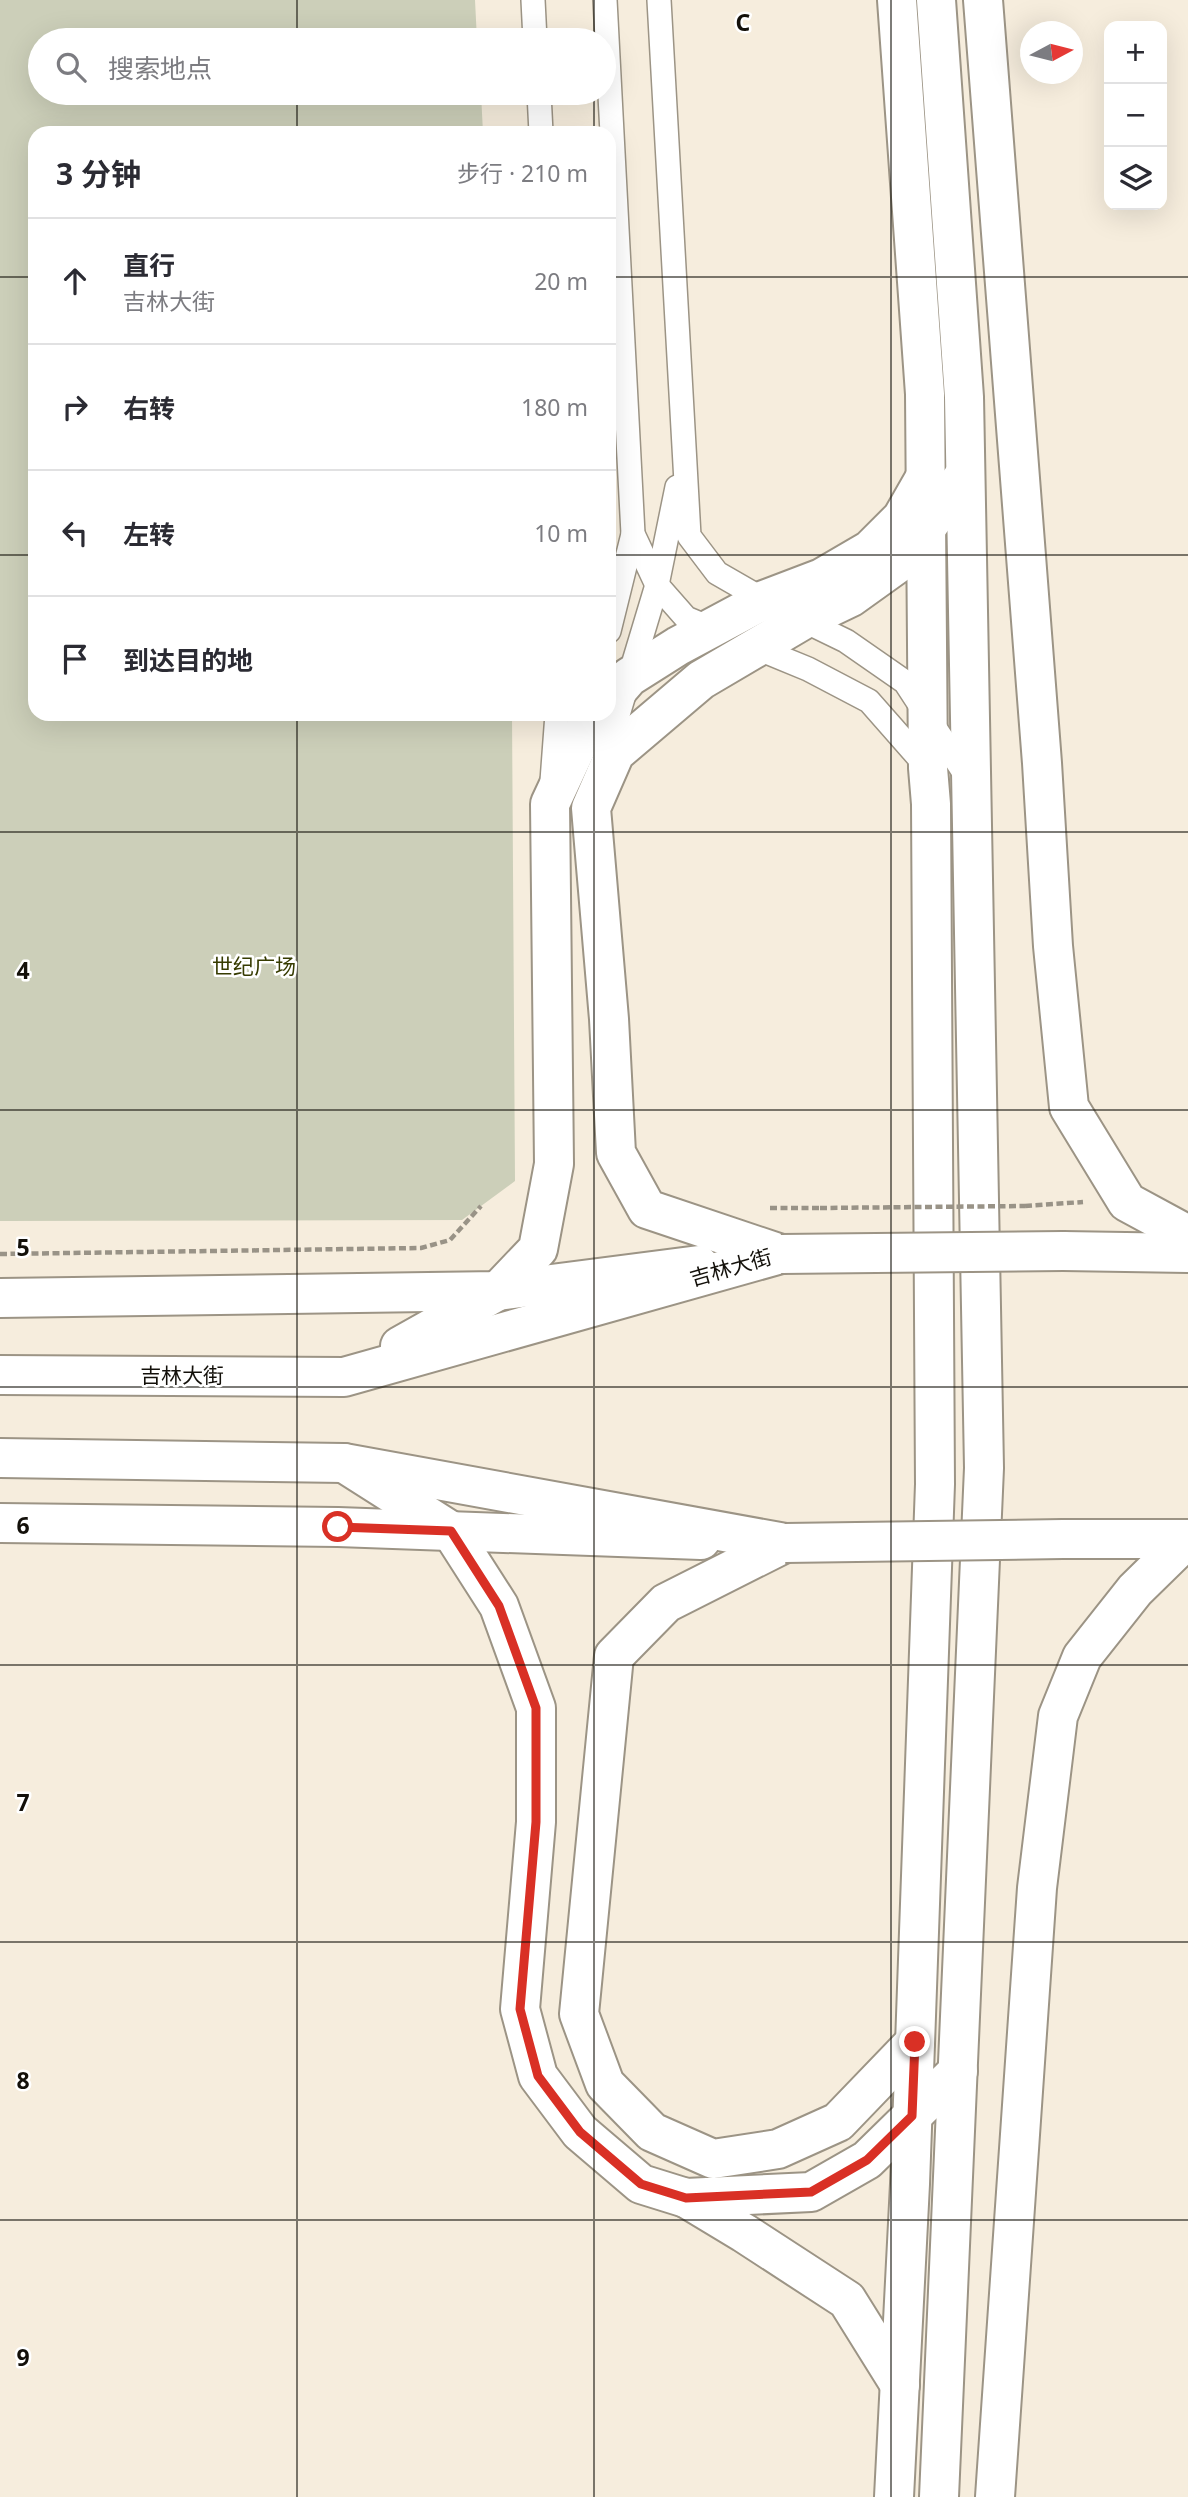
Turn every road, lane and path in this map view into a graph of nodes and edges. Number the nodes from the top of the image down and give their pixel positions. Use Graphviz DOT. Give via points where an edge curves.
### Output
graph roads {
  1 [pos="533,0"];
  2 [pos="605,0"];
  3 [pos="659,0"];
  4 [pos="897,0"];
  5 [pos="936,0"];
  6 [pos="983,0"];
  7 [pos="534,28"];
  8 [pos="606,28"];
  9 [pos="540,105"];
  10 [pos="611,105"];
  11 [pos="541,126"];
  12 [pos="612,126"];
  13 [pos="616,210"];
  14 [pos="683,458"];
  15 [pos="965,474"];
  16 [pos="926,476"];
  17 [pos="926,529"];
  18 [pos="633,534"];
  19 [pos="657,585"];
  20 [pos="764,600"];
  21 [pos="616,603"];
  22 [pos="803,620"];
  23 [pos="711,629"];
  24 [pos="756,648"];
  25 [pos="616,665"];
  26 [pos="616,692"];
  27 [pos="927,716"];
  28 [pos="588,721"];
  29 [pos="594,721"];
  30 [pos="928,768"];
  31 [pos="971,782"];
  32 [pos="591,808"];
  33 [pos="481,1206"];
  34 [pos="1025,1206"];
  35 [pos="760,1208"];
  36 [pos="1188,1235"];
  37 [pos="1188,1253"];
  38 [pos="0,1254"];
  39 [pos="781,1254"];
  40 [pos="498,1292"];
  41 [pos="0,1298"];
  42 [pos="0,1375"];
  43 [pos="344,1377"];
  44 [pos="0,1458"];
  45 [pos="344,1463"];
  46 [pos="0,1523"];
  47 [pos="451,1531"];
  48 [pos="1187,1539"];
  49 [pos="785,1543"];
  50 [pos="915,2042"];
  51 [pos="958,2071"];
  52 [pos="912,2116"];
  53 [pos="686,2198"];
  54 [pos="900,2385"];
  55 [pos="894,2497"];
  56 [pos="939,2497"];
  57 [pos="995,2497"];
  1 -- 7 [label="lane"];
  2 -- 8 [label="lane"];
  3 -- 14 [label="lane"];
  4 -- 16 [label="main road" via="925,394"];
  5 -- 15 [label="main road" via="964,397"];
  6 -- 36 [label="main road" via="1069,1107 1127,1202"];
  9 -- 11 [label="lane"];
  10 -- 12 [label="lane"];
  13 -- 18 [label="lane"];
  14 -- 19 [label="lane"];
  14 -- 20 [label="lane" via="688,536 717,573"];
  15 -- 17 [label="main road"];
  15 -- 31 [label="main road"];
  16 -- 17 [label="main road"];
  16 -- 20 [label="main road" via="902,518 870,550 822,578"];
  17 -- 22 [label="main road" via="897,564 851,597"];
  17 -- 27 [label="main road"];
  18 -- 19 [label="lane"];
  18 -- 21 [label="lane"];
  19 -- 23 [label="lane" via="686,618"];
  19 -- 25 [label="lane"];
  20 -- 22 [label="lane"];
  20 -- 23 [label="main road"];
  22 -- 24 [label="main road"];
  22 -- 27 [label="lane" via="846,641 905,682"];
  23 -- 24 [label="lane"];
  23 -- 26 [label="main road" via="678,646"];
  24 -- 30 [label="lane" via="869,701"];
  24 -- 32 [label="main road" via="701,680 615,753"];
  27 -- 30 [label="main road"];
  27 -- 31 [label="lane"];
  28 -- 40 [label="main road" via="550,804 554,1164 538,1249"];
  29 -- 32 [label="lane"];
  30 -- 50 [label="main road" via="935,1484"];
  31 -- 51 [label="main road" via="984,1468"];
  32 -- 39 [label="main road" via="616,1153 647,1209"];
  33 -- 38 [label="path" via="450,1240 421,1248"];
  34 -- 35 [label="path, bridge"];
  37 -- 39 [label="main road, bridge"];
  39 -- 40 [label="main road, 吉林大街"];
  39 -- 43 [label="main road, 吉林大街"];
  40 -- 41 [label="main road, 吉林大街"];
  40 -- 43 [label="main road"];
  42 -- 43 [label="main road, 吉林大街"];
  44 -- 45 [label="main road"];
  45 -- 47 [label="main road"];
  45 -- 49 [label="main road"];
  46 -- 47 [label="main road"];
  47 -- 49 [label="main road"];
  47 -- 53 [label="main road" via="499,1606 536,1708 536,1822 520,2009 538,2076 580,2132 641,2184"];
  48 -- 49 [label="main road, bridge"];
  48 -- 57 [label="main road" via="1135,1590 1082,1657 1058,1716 1037,1888"];
  49 -- 50 [label="main road" via="666,1603 614,1656 579,2014 605,2084 652,2132 713,2159 778,2149 838,2122"];
  50 -- 52 [label="main road"];
  51 -- 52 [label="main road"];
  51 -- 56 [label="main road"];
  52 -- 53 [label="main road" via="867,2160 811,2192"];
  52 -- 54 [label="main road"];
  53 -- 54 [label="main road" via="847,2300"];
  54 -- 55 [label="main road"];
}
